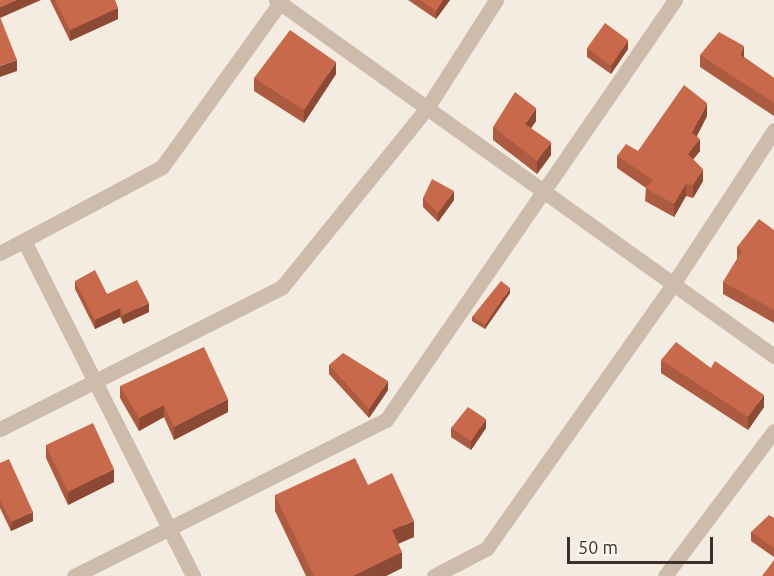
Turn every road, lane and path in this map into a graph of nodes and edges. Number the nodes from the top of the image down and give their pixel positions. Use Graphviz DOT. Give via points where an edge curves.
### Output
graph roads {
  1 [pos="496,0"];
  2 [pos="675,0"];
  3 [pos="279,1"];
  4 [pos="427,108"];
  5 [pos="774,130"];
  6 [pos="542,191"];
  7 [pos="24,241"];
  8 [pos="0,252"];
  9 [pos="673,284"];
  10 [pos="774,356"];
  11 [pos="97,382"];
  12 [pos="0,429"];
  13 [pos="774,431"];
  14 [pos="170,527"];
  15 [pos="74,576"];
  16 [pos="193,576"];
  17 [pos="434,576"];
  18 [pos="665,576"];
  1 -- 4 [label="street"];
  2 -- 6 [label="street"];
  3 -- 4 [label="street"];
  3 -- 7 [label="street" via="162,167"];
  4 -- 6 [label="street"];
  4 -- 11 [label="street" via="282,287"];
  5 -- 9 [label="street"];
  6 -- 9 [label="street"];
  6 -- 14 [label="street" via="386,420"];
  7 -- 8 [label="street"];
  7 -- 11 [label="street"];
  9 -- 10 [label="street"];
  9 -- 17 [label="street" via="487,548"];
  11 -- 12 [label="street"];
  11 -- 14 [label="street"];
  13 -- 18 [label="street"];
  14 -- 15 [label="street"];
  14 -- 16 [label="street"];
}
